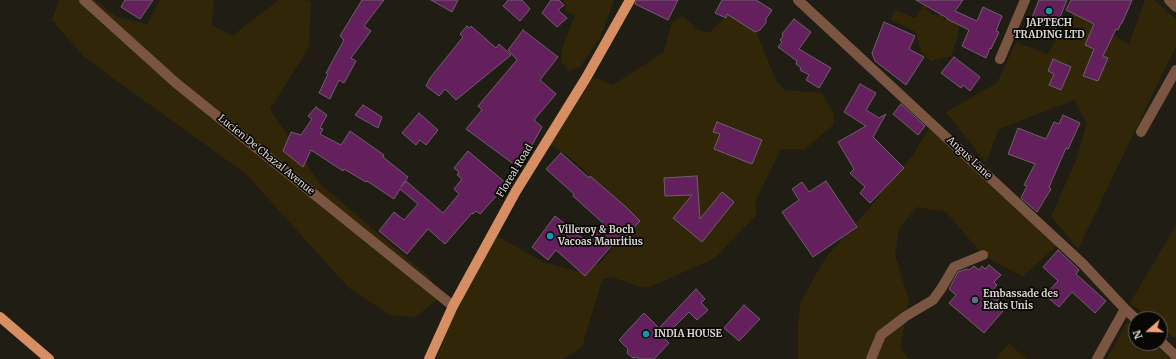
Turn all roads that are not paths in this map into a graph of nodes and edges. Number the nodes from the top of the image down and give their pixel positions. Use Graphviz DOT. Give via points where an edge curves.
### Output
graph roads {
  1 [pos="84,0"];
  2 [pos="630,0"];
  3 [pos="798,0"];
  4 [pos="1025,0"];
  5 [pos="1168,0"];
  6 [pos="1176,7"];
  7 [pos="1000,59"];
  8 [pos="1176,70"];
  9 [pos="1141,132"];
  10 [pos="983,255"];
  11 [pos="453,306"];
  12 [pos="1125,309"];
  13 [pos="1128,312"];
  14 [pos="0,317"];
  15 [pos="1168,348"];
  16 [pos="1176,356"];
  17 [pos="49,359"];
  18 [pos="429,359"];
  19 [pos="871,359"];
  20 [pos="1097,359"];
  1 -- 11 [label="street, Lucien De Chazal Avenue" via="176,83"];
  2 -- 11 [label="main road, Floreal Road" via="586,78 516,190"];
  3 -- 12 [label="street, Angus Lane" via="1083,264"];
  4 -- 7 [label="street"];
  5 -- 6 [label="street"];
  8 -- 9 [label="street"];
  10 -- 19 [label="street" via="954,268 933,300 881,335"];
  11 -- 18 [label="main road, Floreal Road"];
  12 -- 13 [label="street, Angus Lane"];
  12 -- 20 [label="street"];
  14 -- 17 [label="main road"];
  15 -- 16 [label="street"];
}
